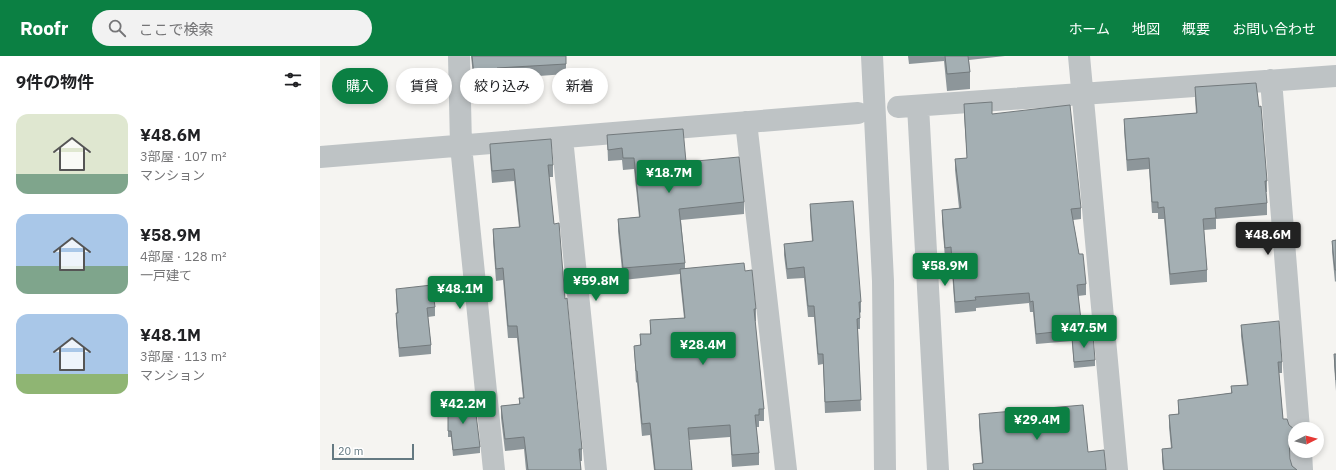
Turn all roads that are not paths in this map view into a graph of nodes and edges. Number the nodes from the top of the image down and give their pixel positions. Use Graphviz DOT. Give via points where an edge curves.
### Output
graph roads {
  1 [pos="459,56"];
  2 [pos="872,56"];
  3 [pos="1079,56"];
  4 [pos="1336,76"];
  5 [pos="1271,80"];
  6 [pos="1083,94"];
  7 [pos="858,113"];
  8 [pos="746,122"];
  9 [pos="562,138"];
  10 [pos="460,146"];
  11 [pos="320,157"];
  12 [pos="1298,422"];
  13 [pos="1301,458"];
  14 [pos="494,470"];
  15 [pos="596,470"];
  16 [pos="786,470"];
  17 [pos="885,470"];
  18 [pos="938,470"];
  19 [pos="1117,470"];
  20 [pos="1302,470"];
  1 -- 10 [label="street"];
  2 -- 17 [label="street" via="883,281"];
  3 -- 6 [label="street"];
  4 -- 5 [label="street"];
  5 -- 6 [label="street"];
  5 -- 12 [label="street"];
  6 -- 18 [label="street" via="908,106"];
  6 -- 19 [label="street"];
  7 -- 8 [label="street"];
  8 -- 9 [label="street"];
  8 -- 16 [label="street"];
  9 -- 10 [label="street"];
  9 -- 15 [label="street"];
  10 -- 11 [label="street"];
  10 -- 14 [label="street"];
  13 -- 20 [label="street"];
}
